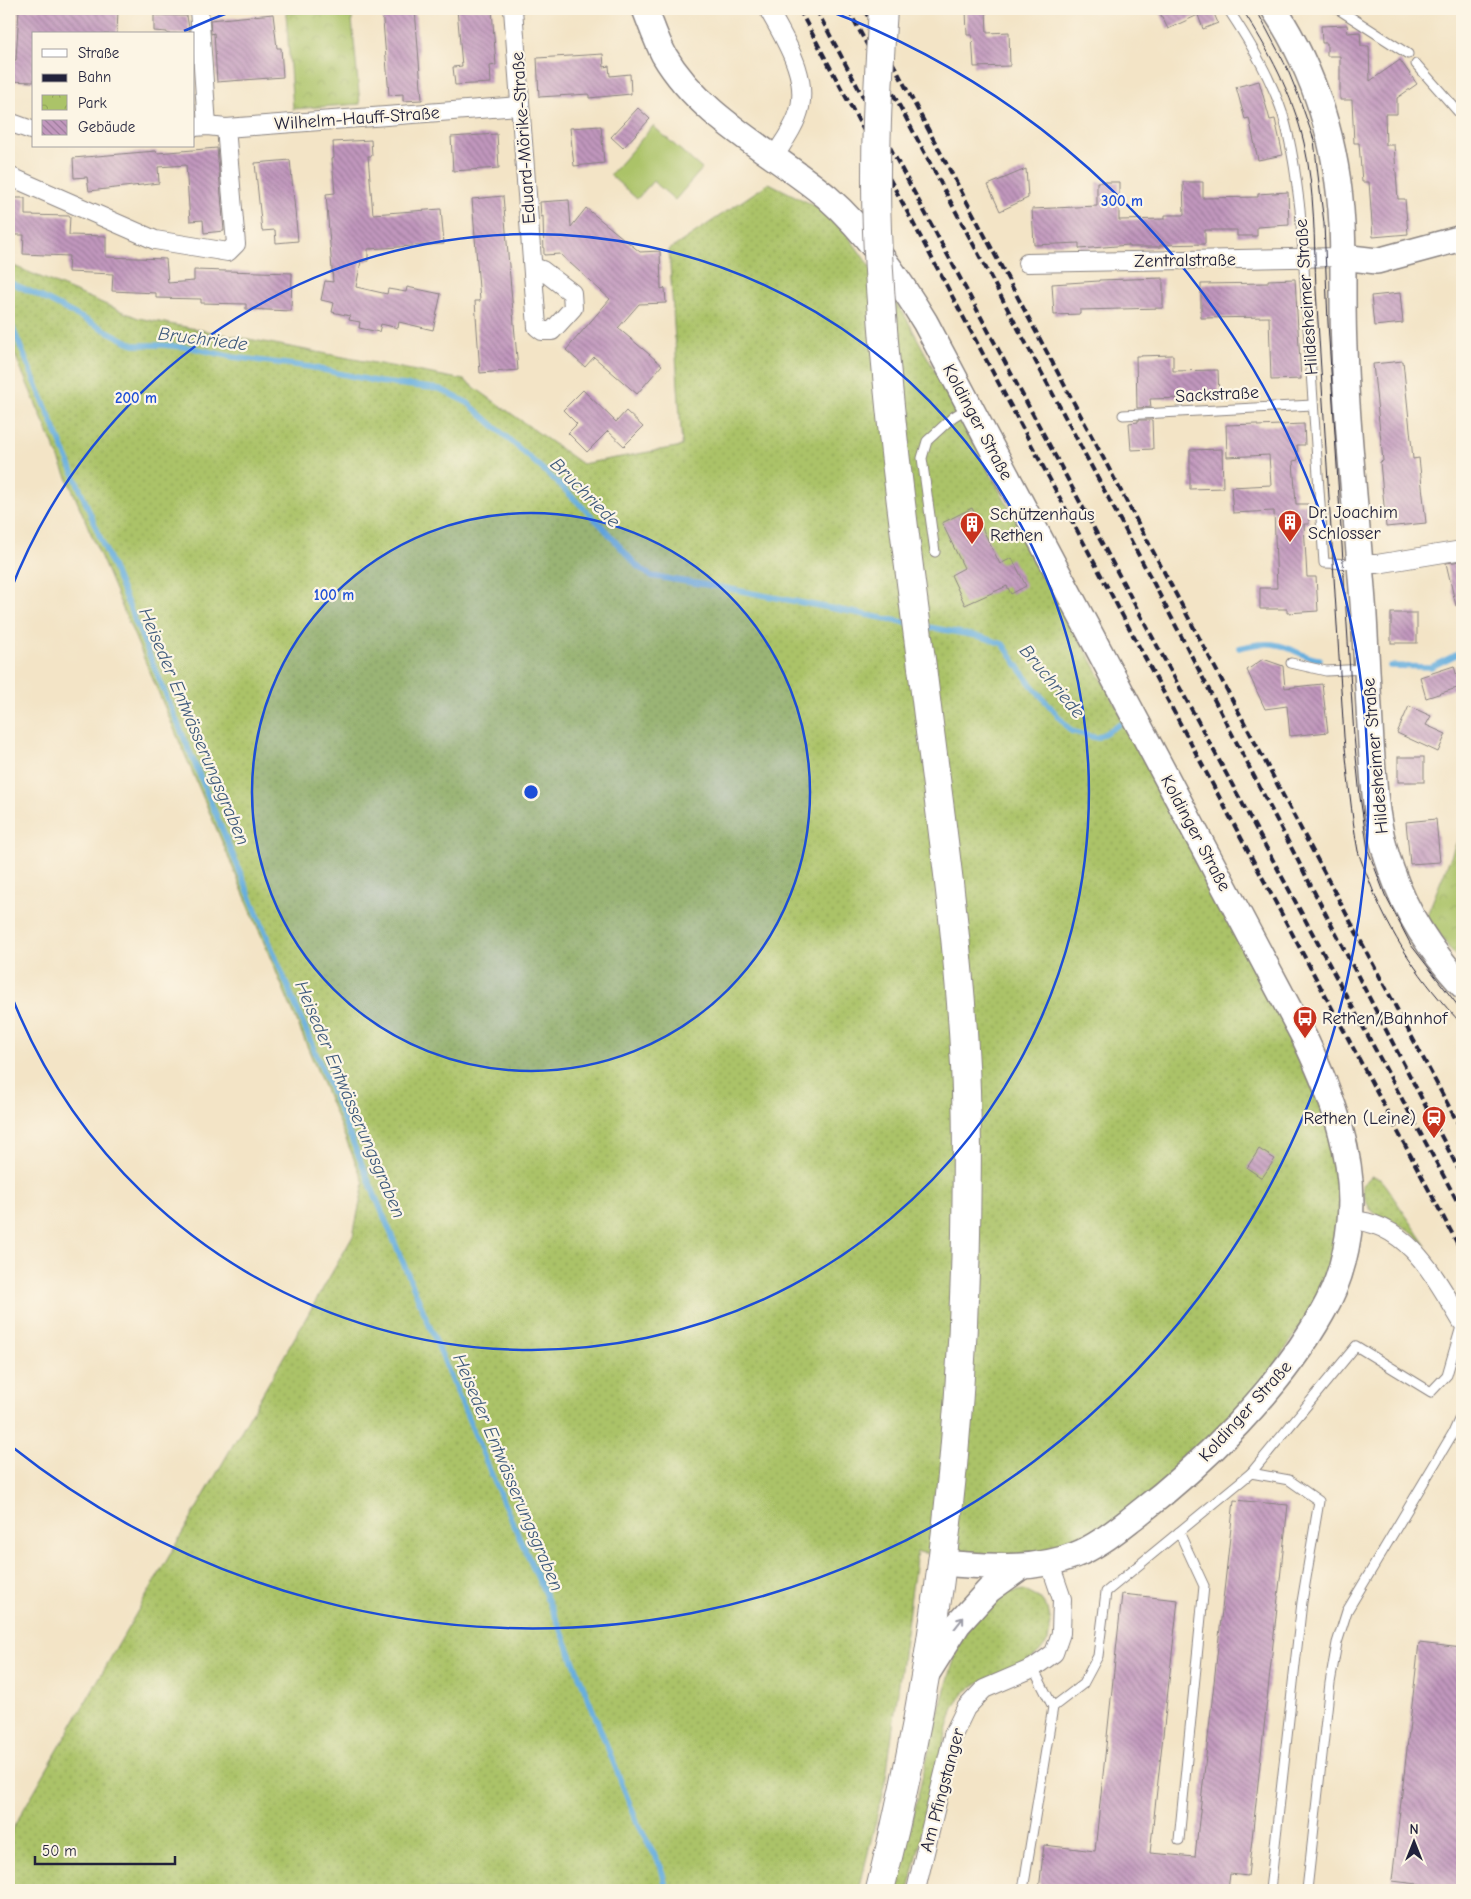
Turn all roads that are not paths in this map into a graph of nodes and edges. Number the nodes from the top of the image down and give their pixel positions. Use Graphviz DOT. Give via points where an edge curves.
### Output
graph roads {
  1 [pos="198,9"];
  2 [pos="513,9"];
  3 [pos="646,9"];
  4 [pos="768,9"];
  5 [pos="883,9"];
  6 [pos="1228,9"];
  7 [pos="1274,9"];
  8 [pos="1338,9"];
  9 [pos="1408,54"];
  10 [pos="1416,64"];
  11 [pos="520,106"];
  12 [pos="1462,116"];
  13 [pos="9,122"];
  14 [pos="200,126"];
  15 [pos="226,128"];
  16 [pos="32,130"];
  17 [pos="774,157"];
  18 [pos="9,176"];
  19 [pos="1462,238"];
  20 [pos="1342,257"];
  21 [pos="1303,258"];
  22 [pos="1028,262"];
  23 [pos="533,267"];
  24 [pos="1313,405"];
  25 [pos="969,407"];
  26 [pos="1123,416"];
  27 [pos="1462,550"];
  28 [pos="935,552"];
  29 [pos="1360,564"];
  30 [pos="1291,663"];
  31 [pos="1367,669"];
  32 [pos="1462,985"];
  33 [pos="1350,1220"];
  34 [pos="1462,1322"];
  35 [pos="1462,1413"];
  36 [pos="1251,1474"];
  37 [pos="1179,1532"];
  38 [pos="941,1562"];
  39 [pos="1050,1564"];
  40 [pos="1021,1568"];
  41 [pos="1033,1668"];
  42 [pos="924,1679"];
  43 [pos="1053,1707"];
  44 [pos="1178,1840"];
  45 [pos="880,1890"];
  46 [pos="916,1890"];
  47 [pos="1023,1890"];
  48 [pos="1270,1890"];
  49 [pos="1307,1890"];
  1 -- 14 [label="street"];
  2 -- 11 [label="street, Eduard-Mörike-Straße"];
  3 -- 17 [label="street, Koldinger Straße" via="664,54 681,79 710,109"];
  4 -- 17 [label="street" via="797,66 802,88 798,116"];
  5 -- 38 [label="main road, bridge" via="877,93 877,230 888,385 954,936 964,1048 967,1141 964,1304 956,1433"];
  6 -- 21 [label="lane, Hildesheimer Straße" via="1265,72 1282,114 1293,156"];
  7 -- 20 [label="street, Hildesheimer Straße" via="1300,53 1327,123 1342,224"];
  8 -- 9 [label="lane"];
  10 -- 12 [label="lane"];
  11 -- 15 [label="street, Wilhelm-Hauff-Straße"];
  11 -- 23 [label="street, Eduard-Mörike-Straße"];
  13 -- 16 [label="street"];
  14 -- 15 [label="street, Wilhelm-Hauff-Straße"];
  15 -- 18 [label="street" via="236,244 228,252 154,240"];
  17 -- 25 [label="street, Koldinger Straße" via="827,198 857,228 901,282 926,322"];
  19 -- 20 [label="street" via="1377,261"];
  20 -- 21 [label="street, Zentralstraße"];
  20 -- 29 [label="street, Hildesheimer Straße" via="1346,393"];
  21 -- 22 [label="street, Zentralstraße"];
  21 -- 24 [label="lane, Hildesheimer Straße"];
  24 -- 26 [label="lane, Sackstraße"];
  24 -- 29 [label="lane, Hildesheimer Straße" via="1324,563"];
  25 -- 28 [label="lane" via="927,441 922,458"];
  25 -- 33 [label="street, Koldinger Straße" via="1305,1039 1338,1118 1351,1184"];
  27 -- 29 [label="street"];
  29 -- 31 [label="street, Hildesheimer Straße"];
  30 -- 31 [label="lane" via="1326,671"];
  31 -- 32 [label="street, Hildesheimer Straße" via="1375,793 1390,868 1417,928"];
  33 -- 34 [label="street" via="1390,1232 1411,1247 1424,1261"];
  33 -- 39 [label="street, Koldinger Straße" via="1345,1252 1323,1312 1269,1389 1204,1459 1152,1503 1116,1531 1078,1554"];
  34 -- 36 [label="lane" via="1447,1375 1431,1392 1356,1346"];
  35 -- 49 [label="lane" via="1454,1432 1347,1611 1330,1683"];
  36 -- 37 [label="lane"];
  36 -- 48 [label="lane" via="1289,1480 1319,1501 1302,1602"];
  37 -- 43 [label="lane" via="1106,1592 1098,1656 1083,1684"];
  37 -- 44 [label="lane" via="1204,1586"];
  38 -- 40 [label="street, Koldinger Straße"];
  38 -- 42 [label="main road"];
  39 -- 40 [label="street, Koldinger Straße"];
  39 -- 41 [label="street, Am Pfingstanger" via="1062,1599 1061,1633 1054,1653"];
  42 -- 40 [label="street, one-way" via="958,1624 989,1590"];
  41 -- 43 [label="lane"];
  41 -- 46 [label="street, Am Pfingstanger" via="984,1689 966,1708 953,1735"];
  42 -- 45 [label="main road"];
  43 -- 47 [label="lane"];
}
